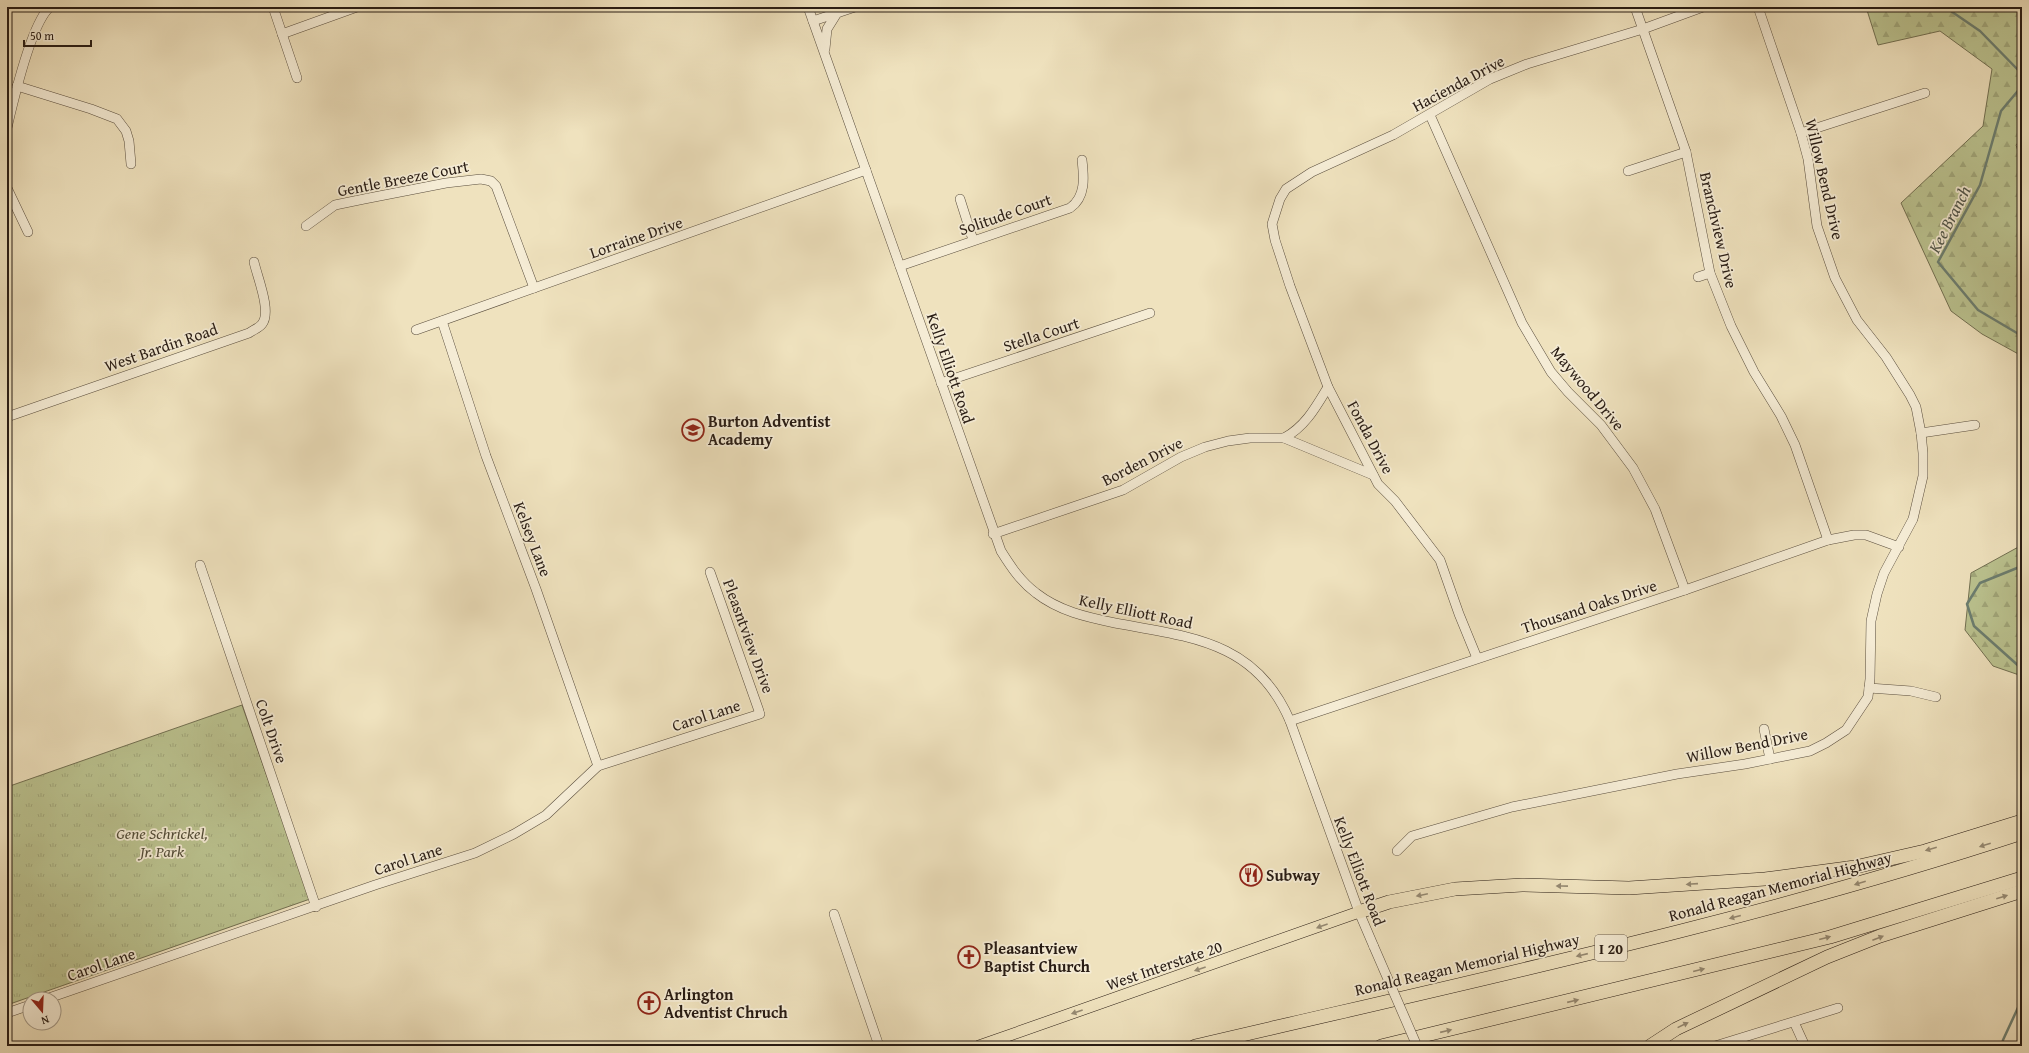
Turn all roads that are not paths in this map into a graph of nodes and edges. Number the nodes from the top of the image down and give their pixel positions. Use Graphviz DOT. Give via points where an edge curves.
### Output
graph roads {
  1 [pos="50,7"];
  2 [pos="273,7"];
  3 [pos="357,7"];
  4 [pos="808,7"];
  5 [pos="855,7"];
  6 [pos="1636,7"];
  7 [pos="1702,7"];
  8 [pos="1758,7"];
  9 [pos="838,13"];
  10 [pos="813,21"];
  11 [pos="1643,29"];
  12 [pos="282,34"];
  13 [pos="825,53"];
  14 [pos="297,78"];
  15 [pos="17,86"];
  16 [pos="1925,93"];
  17 [pos="1430,115"];
  18 [pos="7,128"];
  19 [pos="1801,133"];
  20 [pos="1686,152"];
  21 [pos="1082,160"];
  22 [pos="131,164"];
  23 [pos="866,170"];
  24 [pos="1628,170"];
  25 [pos="8,191"];
  26 [pos="960,199"];
  27 [pos="1276,214"];
  28 [pos="306,226"];
  29 [pos="28,232"];
  30 [pos="973,240"];
  31 [pos="254,262"];
  32 [pos="900,266"];
  33 [pos="1710,273"];
  34 [pos="1698,277"];
  35 [pos="534,288"];
  36 [pos="1150,313"];
  37 [pos="442,321"];
  38 [pos="416,330"];
  39 [pos="941,383"];
  40 [pos="1328,387"];
  41 [pos="7,417"];
  42 [pos="1975,425"];
  43 [pos="1921,433"];
  44 [pos="1284,438"];
  45 [pos="1373,474"];
  46 [pos="994,534"];
  47 [pos="1828,540"];
  48 [pos="1898,547"];
  49 [pos="200,565"];
  50 [pos="710,572"];
  51 [pos="1685,590"];
  52 [pos="1477,658"];
  53 [pos="1869,688"];
  54 [pos="1936,697"];
  55 [pos="760,713"];
  56 [pos="1290,721"];
  57 [pos="1764,730"];
  58 [pos="1770,759"];
  59 [pos="598,766"];
  60 [pos="2022,821"];
  61 [pos="2022,834"];
  62 [pos="1397,851"];
  63 [pos="2022,878"];
  64 [pos="2022,891"];
  65 [pos="316,906"];
  66 [pos="1359,912"];
  67 [pos="834,914"];
  68 [pos="62,993"];
  69 [pos="22,1008"];
  70 [pos="1838,1008"];
  71 [pos="7,1013"];
  72 [pos="1794,1022"];
  73 [pos="879,1046"];
  74 [pos="979,1046"];
  75 [pos="1195,1046"];
  76 [pos="1381,1046"];
  77 [pos="1417,1046"];
  78 [pos="1650,1046"];
  79 [pos="1715,1046"];
  80 [pos="1806,1046"];
  1 -- 15 [label="street" via="40,18"];
  2 -- 12 [label="street"];
  3 -- 12 [label="street"];
  4 -- 10 [label="street, Kelly Elliott Road"];
  5 -- 9 [label="street"];
  6 -- 11 [label="street, Branchview Drive"];
  7 -- 11 [label="street, Hacienda Drive"];
  8 -- 19 [label="street, Willow Bend Drive"];
  9 -- 10 [label="street"];
  9 -- 13 [label="street" via="827,29"];
  10 -- 13 [label="street, Kelly Elliott Road"];
  11 -- 17 [label="street, Hacienda Drive" via="1527,64 1490,79"];
  11 -- 20 [label="street, Branchview Drive"];
  12 -- 14 [label="street"];
  13 -- 23 [label="street, Kelly Elliott Road"];
  15 -- 18 [label="street"];
  15 -- 22 [label="street" via="117,119 126,131"];
  16 -- 19 [label="street"];
  17 -- 27 [label="street, Hacienda Drive" via="1393,136 1307,175 1286,189"];
  17 -- 51 [label="street, Maywood Drive" via="1522,323 1551,372 1601,425 1633,468 1655,509"];
  19 -- 43 [label="street, Willow Bend Drive" via="1808,159 1817,226 1835,278 1857,320 1886,357 1910,395 1916,408"];
  20 -- 24 [label="street"];
  20 -- 33 [label="street, Branchview Drive"];
  21 -- 30 [label="street, Solitude Court" via="1084,178 1076,204"];
  23 -- 32 [label="street, Kelly Elliott Road"];
  23 -- 35 [label="street, Lorraine Drive"];
  25 -- 29 [label="street"];
  26 -- 30 [label="street"];
  27 -- 40 [label="street, Fonda Drive" via="1272,224 1275,240"];
  28 -- 35 [label="street, Gentle Breeze Court" via="334,205 446,182 486,180 496,186"];
  30 -- 32 [label="street, Solitude Court"];
  31 -- 41 [label="street, West Bardin Road" via="265,304 266,316 260,327"];
  32 -- 39 [label="street, Kelly Elliott Road"];
  33 -- 34 [label="street"];
  33 -- 47 [label="street, Branchview Drive" via="1722,305 1754,372 1795,445"];
  35 -- 37 [label="street, Lorraine Drive"];
  36 -- 39 [label="street, Stella Court"];
  37 -- 38 [label="street, Lorraine Drive"];
  37 -- 59 [label="street, Kelsey Lane" via="486,456"];
  39 -- 46 [label="street, Kelly Elliott Road"];
  40 -- 44 [label="street" via="1312,413 1294,433"];
  40 -- 45 [label="street, Fonda Drive"];
  42 -- 43 [label="street"];
  43 -- 48 [label="street, Willow Bend Drive" via="1923,476 1919,499 1913,519"];
  44 -- 45 [label="street, Borden Drive"];
  44 -- 46 [label="street, Borden Drive" via="1250,438 1205,447 1181,457 1123,490"];
  45 -- 52 [label="street, Fonda Drive" via="1378,484 1396,501 1440,560"];
  46 -- 56 [label="street, Kelly Elliott Road" via="1001,552 1016,573 1049,602 1085,617 1184,636 1235,654 1269,685"];
  47 -- 48 [label="street, Thousand Oaks Drive" via="1866,535"];
  47 -- 51 [label="street, Thousand Oaks Drive"];
  48 -- 53 [label="street, Willow Bend Drive" via="1876,594 1871,621"];
  49 -- 65 [label="street, Colt Drive"];
  50 -- 55 [label="street, Pleasntview Drive"];
  51 -- 52 [label="street, Thousand Oaks Drive"];
  52 -- 56 [label="street, Thousand Oaks Drive"];
  53 -- 54 [label="street" via="1911,691"];
  53 -- 58 [label="street, Willow Bend Drive" via="1868,697 1846,730 1826,744 1810,751"];
  55 -- 59 [label="street, Carol Lane"];
  56 -- 66 [label="street, Kelly Elliott Road"];
  57 -- 58 [label="street"];
  58 -- 62 [label="street, Willow Bend Drive" via="1677,774 1512,808 1412,836"];
  59 -- 65 [label="street, Carol Lane" via="546,815 514,834 475,853"];
  60 -- 66 [label="highway, one-way" via="1925,851 1855,867 1765,879 1629,888 1522,885 1455,889 1389,902"];
  61 -- 75 [label="highway, Ronald Reagan Memorial Highway / I 20, one-way" via="1829,893 1685,931"];
  76 -- 63 [label="highway, one-way" via="1830,937"];
  78 -- 64 [label="highway, one-way" via="1676,1029 1827,958 1880,936"];
  65 -- 68 [label="street, Carol Lane"];
  66 -- 74 [label="main road, West Interstate 20, one-way"];
  66 -- 77 [label="street, Kelly Elliott Road, bridge"];
  67 -- 73 [label="street"];
  69 -- 71 [label="street"];
  70 -- 72 [label="street"];
  72 -- 79 [label="street"];
  72 -- 80 [label="street"];
}
